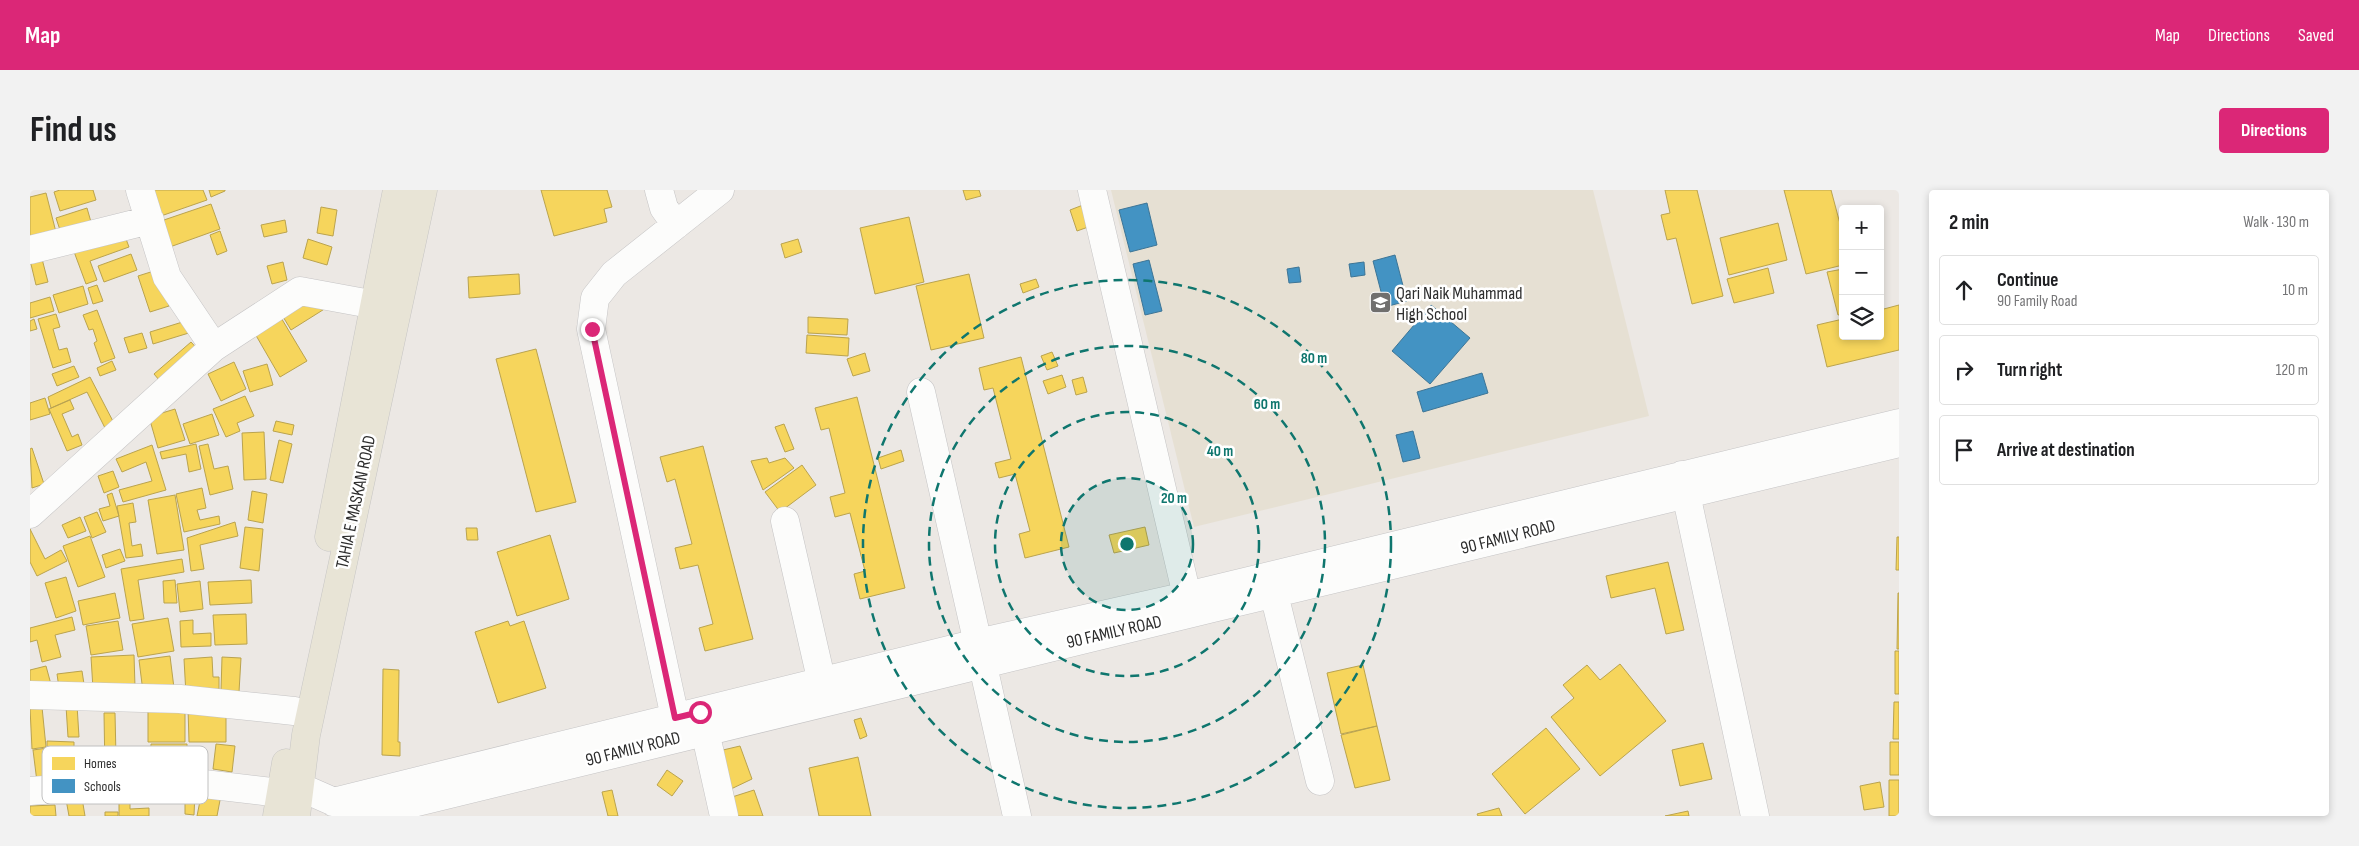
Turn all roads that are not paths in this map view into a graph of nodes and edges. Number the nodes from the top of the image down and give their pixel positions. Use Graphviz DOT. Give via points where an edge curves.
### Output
graph roads {
  1 [pos="140,190"];
  2 [pos="397,190"];
  3 [pos="423,190"];
  4 [pos="659,190"];
  5 [pos="720,190"];
  6 [pos="1092,190"];
  7 [pos="150,220"];
  8 [pos="676,225"];
  9 [pos="30,250"];
  10 [pos="376,305"];
  11 [pos="214,347"];
  12 [pos="921,392"];
  13 [pos="1899,423"];
  14 [pos="1899,443"];
  15 [pos="1684,484"];
  16 [pos="30,514"];
  17 [pos="785,520"];
  18 [pos="1274,594"];
  19 [pos="1189,605"];
  20 [pos="979,653"];
  21 [pos="822,683"];
  22 [pos="30,695"];
  23 [pos="294,711"];
  24 [pos="677,728"];
  25 [pos="705,731"];
  26 [pos="1320,781"];
  27 [pos="208,785"];
  28 [pos="285,794"];
  29 [pos="351,807"];
  30 [pos="296,816"];
  31 [pos="724,816"];
  32 [pos="1017,816"];
  33 [pos="1756,816"];
  1 -- 7 [label="street"];
  2 -- 10 [label="main road, TAHIA E MASKAN ROAD"];
  3 -- 28 [label="main road, TAHIA E MASKAN ROAD" via="306,735"];
  4 -- 8 [label="street" via="664,208"];
  5 -- 8 [label="street"];
  6 -- 19 [label="street"];
  7 -- 9 [label="street"];
  7 -- 11 [label="street" via="167,278"];
  8 -- 24 [label="street" via="614,274 595,298 592,329"];
  10 -- 11 [label="street" via="300,290"];
  10 -- 23 [label="main road, TAHIA E MASKAN ROAD"];
  11 -- 16 [label="street"];
  12 -- 20 [label="street"];
  13 -- 15 [label="street, 90 FAMILY ROAD"];
  14 -- 15 [label="street, 90 FAMILY ROAD"];
  15 -- 18 [label="street, 90 FAMILY ROAD"];
  15 -- 19 [label="street, 90 FAMILY ROAD"];
  15 -- 33 [label="street"];
  17 -- 21 [label="street"];
  18 -- 19 [label="street, 90 FAMILY ROAD"];
  18 -- 26 [label="street"];
  19 -- 20 [label="street, 90 FAMILY ROAD"];
  20 -- 21 [label="street, 90 FAMILY ROAD"];
  20 -- 25 [label="street, 90 FAMILY ROAD"];
  20 -- 32 [label="street"];
  21 -- 24 [label="street, 90 FAMILY ROAD"];
  22 -- 23 [label="street" via="180,699"];
  23 -- 28 [label="main road, TAHIA E MASKAN ROAD"];
  24 -- 25 [label="street, 90 FAMILY ROAD"];
  24 -- 29 [label="street, 90 FAMILY ROAD" via="372,813"];
  25 -- 31 [label="street"];
  27 -- 28 [label="street, 90 FAMILY ROAD"];
  28 -- 29 [label="street, 90 FAMILY ROAD"];
  28 -- 30 [label="main road, TAHIA E MASKAN ROAD"];
}
